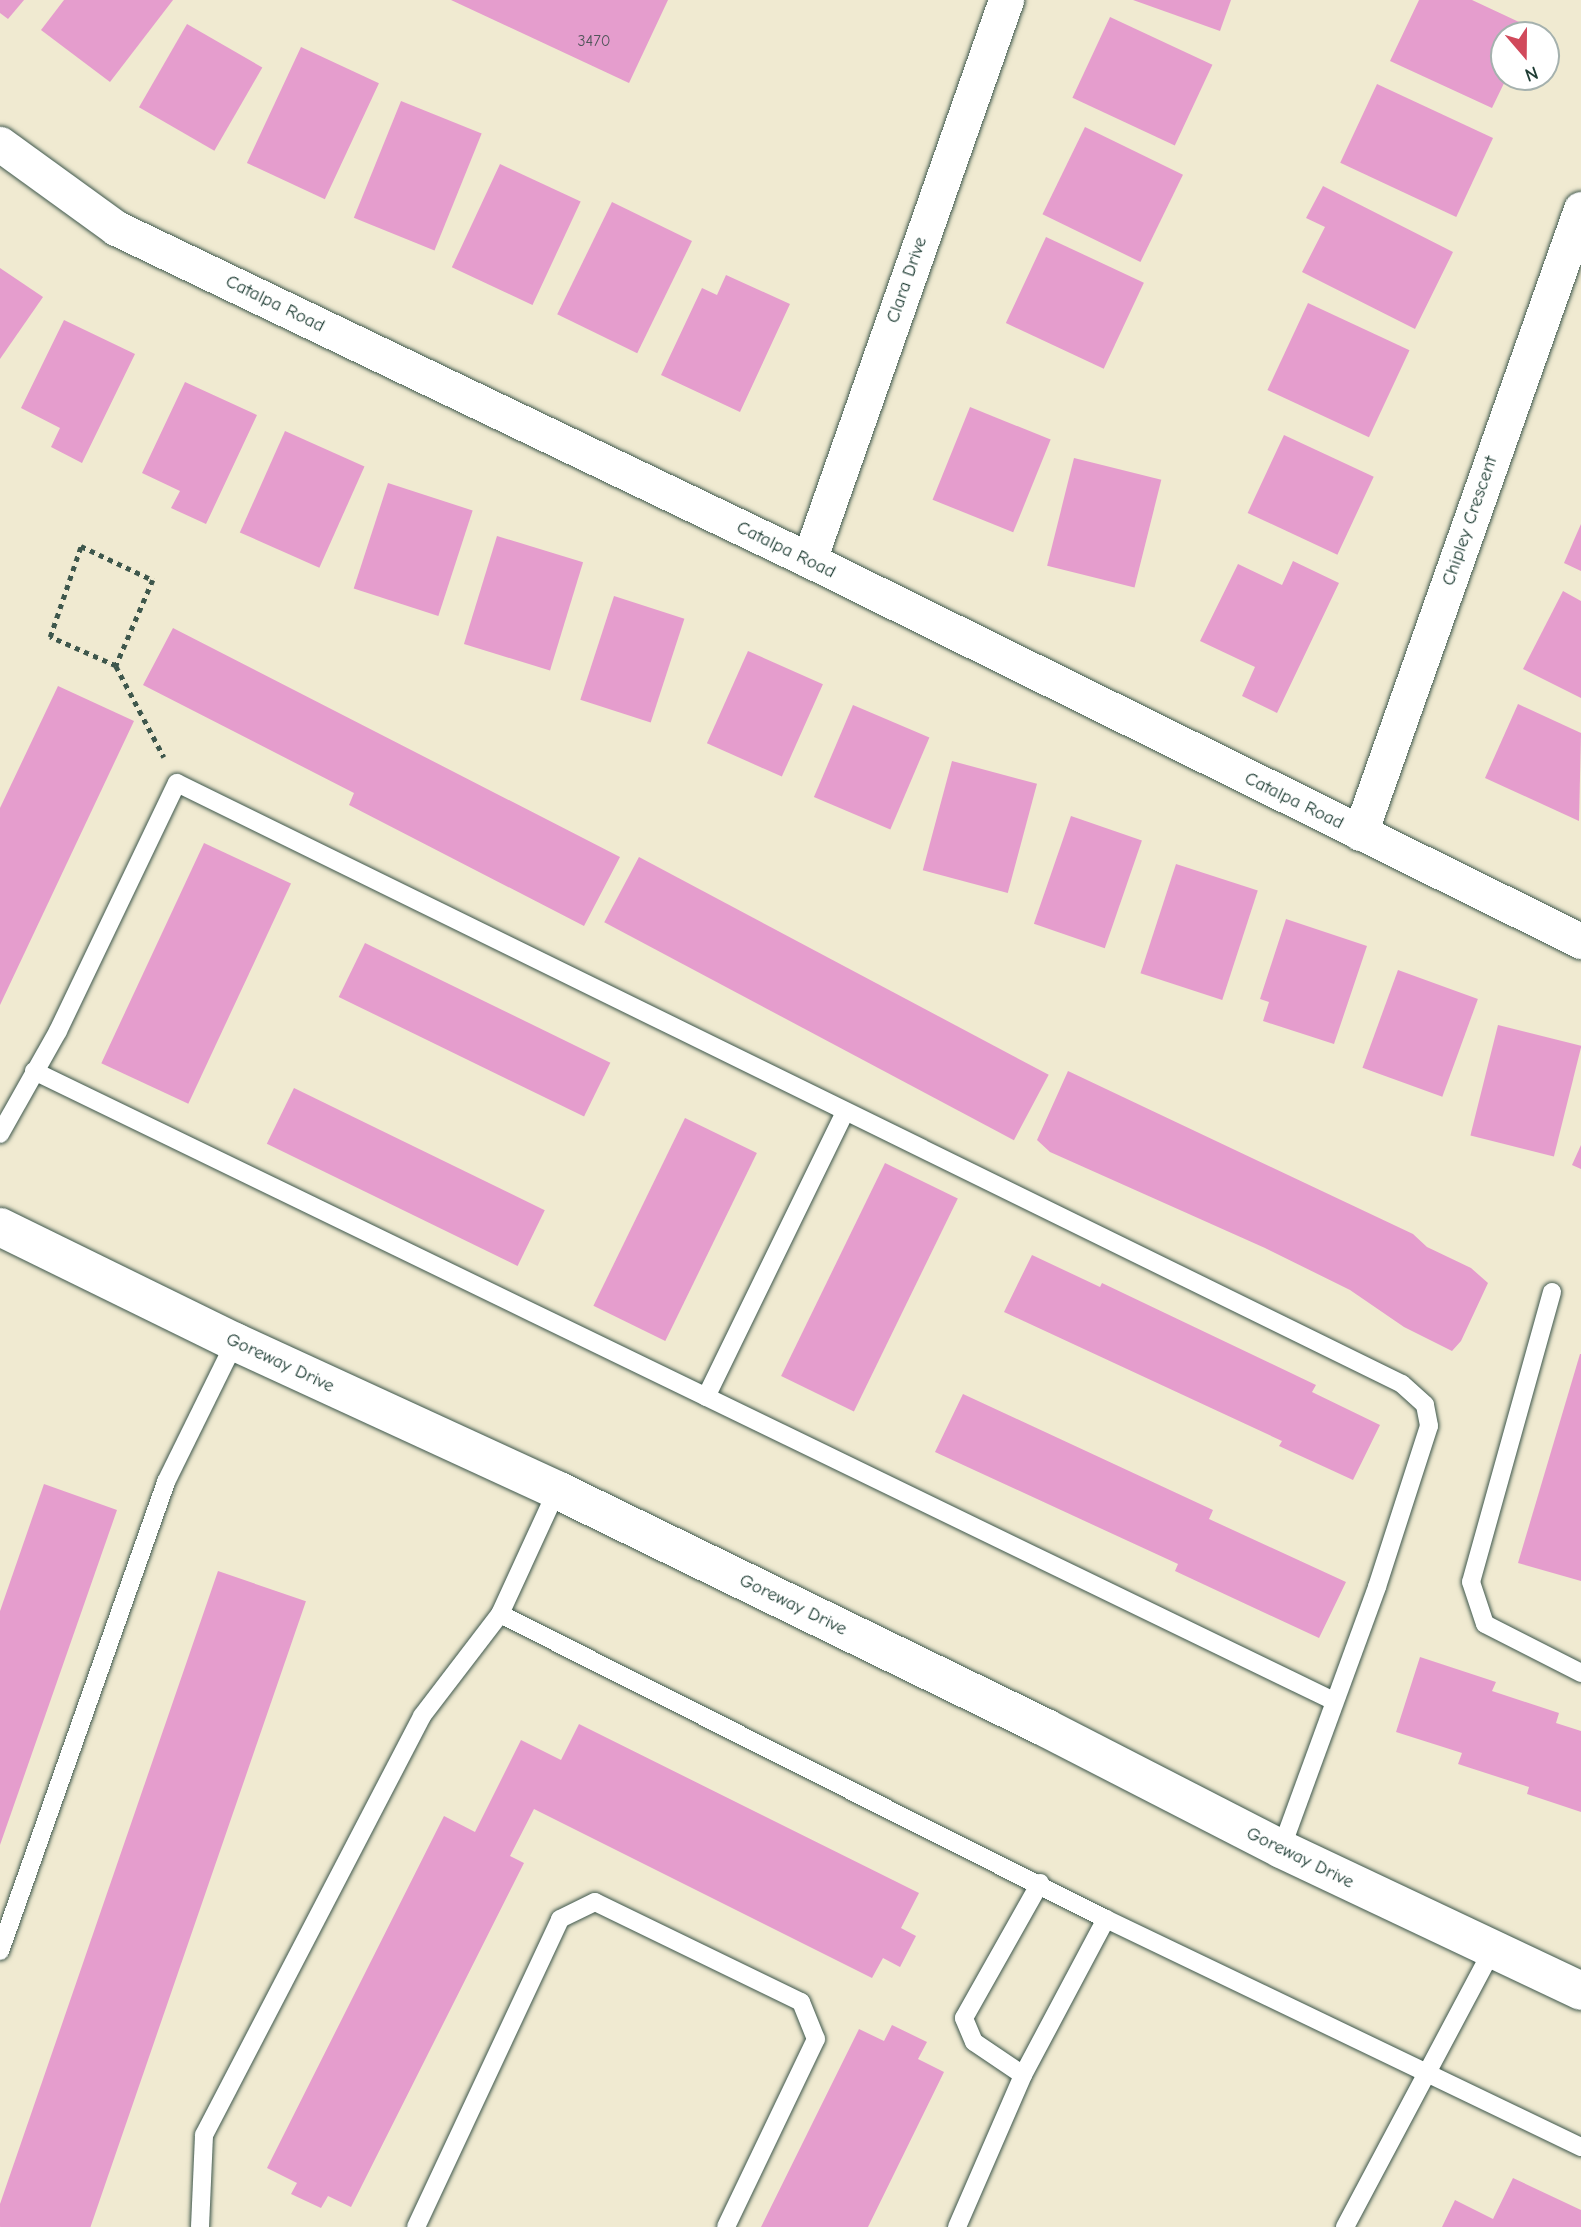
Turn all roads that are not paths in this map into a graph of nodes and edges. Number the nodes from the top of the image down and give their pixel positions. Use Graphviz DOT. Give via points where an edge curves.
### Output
graph roads {
  1 [pos="1006,0"];
  2 [pos="0,144"];
  3 [pos="1581,209"];
  4 [pos="808,560"];
  5 [pos="1360,834"];
  6 [pos="1581,941"];
  7 [pos="34,1071"];
  8 [pos="845,1112"];
  9 [pos="0,1134"];
  10 [pos="0,1227"];
  11 [pos="1552,1292"];
  12 [pos="235,1342"];
  13 [pos="706,1397"];
  14 [pos="556,1490"];
  15 [pos="500,1614"];
  16 [pos="1581,1674"];
  17 [pos="1334,1701"];
  18 [pos="1281,1849"];
  19 [pos="1040,1883"];
  20 [pos="1106,1919"];
  21 [pos="0,1951"];
  22 [pos="1491,1952"];
  23 [pos="1581,1991"];
  24 [pos="1428,2071"];
  25 [pos="1023,2075"];
  26 [pos="1581,2147"];
  27 [pos="200,2227"];
  28 [pos="415,2227"];
  29 [pos="726,2227"];
  30 [pos="957,2227"];
  31 [pos="1345,2227"];
  1 -- 4 [label="street, Clara Drive"];
  2 -- 4 [label="street, Catalpa Road" via="116,228"];
  3 -- 5 [label="street, Chipley Crescent"];
  4 -- 5 [label="street, Catalpa Road"];
  5 -- 6 [label="street, Catalpa Road"];
  7 -- 8 [label="lane" via="58,1031 177,783"];
  7 -- 9 [label="lane"];
  7 -- 13 [label="lane"];
  8 -- 13 [label="lane"];
  8 -- 17 [label="lane" via="1402,1384 1425,1405 1429,1426"];
  10 -- 12 [label="main road, Goreway Drive"];
  11 -- 16 [label="lane" via="1471,1582 1485,1624"];
  12 -- 14 [label="main road, Goreway Drive"];
  12 -- 21 [label="lane" via="166,1482"];
  13 -- 17 [label="lane"];
  14 -- 15 [label="lane"];
  14 -- 18 [label="main road, Goreway Drive" via="1046,1728"];
  15 -- 19 [label="lane"];
  15 -- 27 [label="lane" via="422,1716 204,2134"];
  17 -- 18 [label="lane"];
  18 -- 22 [label="main road, Goreway Drive"];
  19 -- 20 [label="lane"];
  19 -- 25 [label="lane" via="964,2018 974,2042"];
  20 -- 24 [label="lane"];
  20 -- 25 [label="lane"];
  22 -- 23 [label="main road, Goreway Drive"];
  22 -- 24 [label="lane"];
  24 -- 26 [label="lane"];
  24 -- 31 [label="lane"];
  25 -- 30 [label="lane"];
  28 -- 29 [label="lane" via="560,1919 595,1902 801,2002 811,2026 816,2039"];
}
